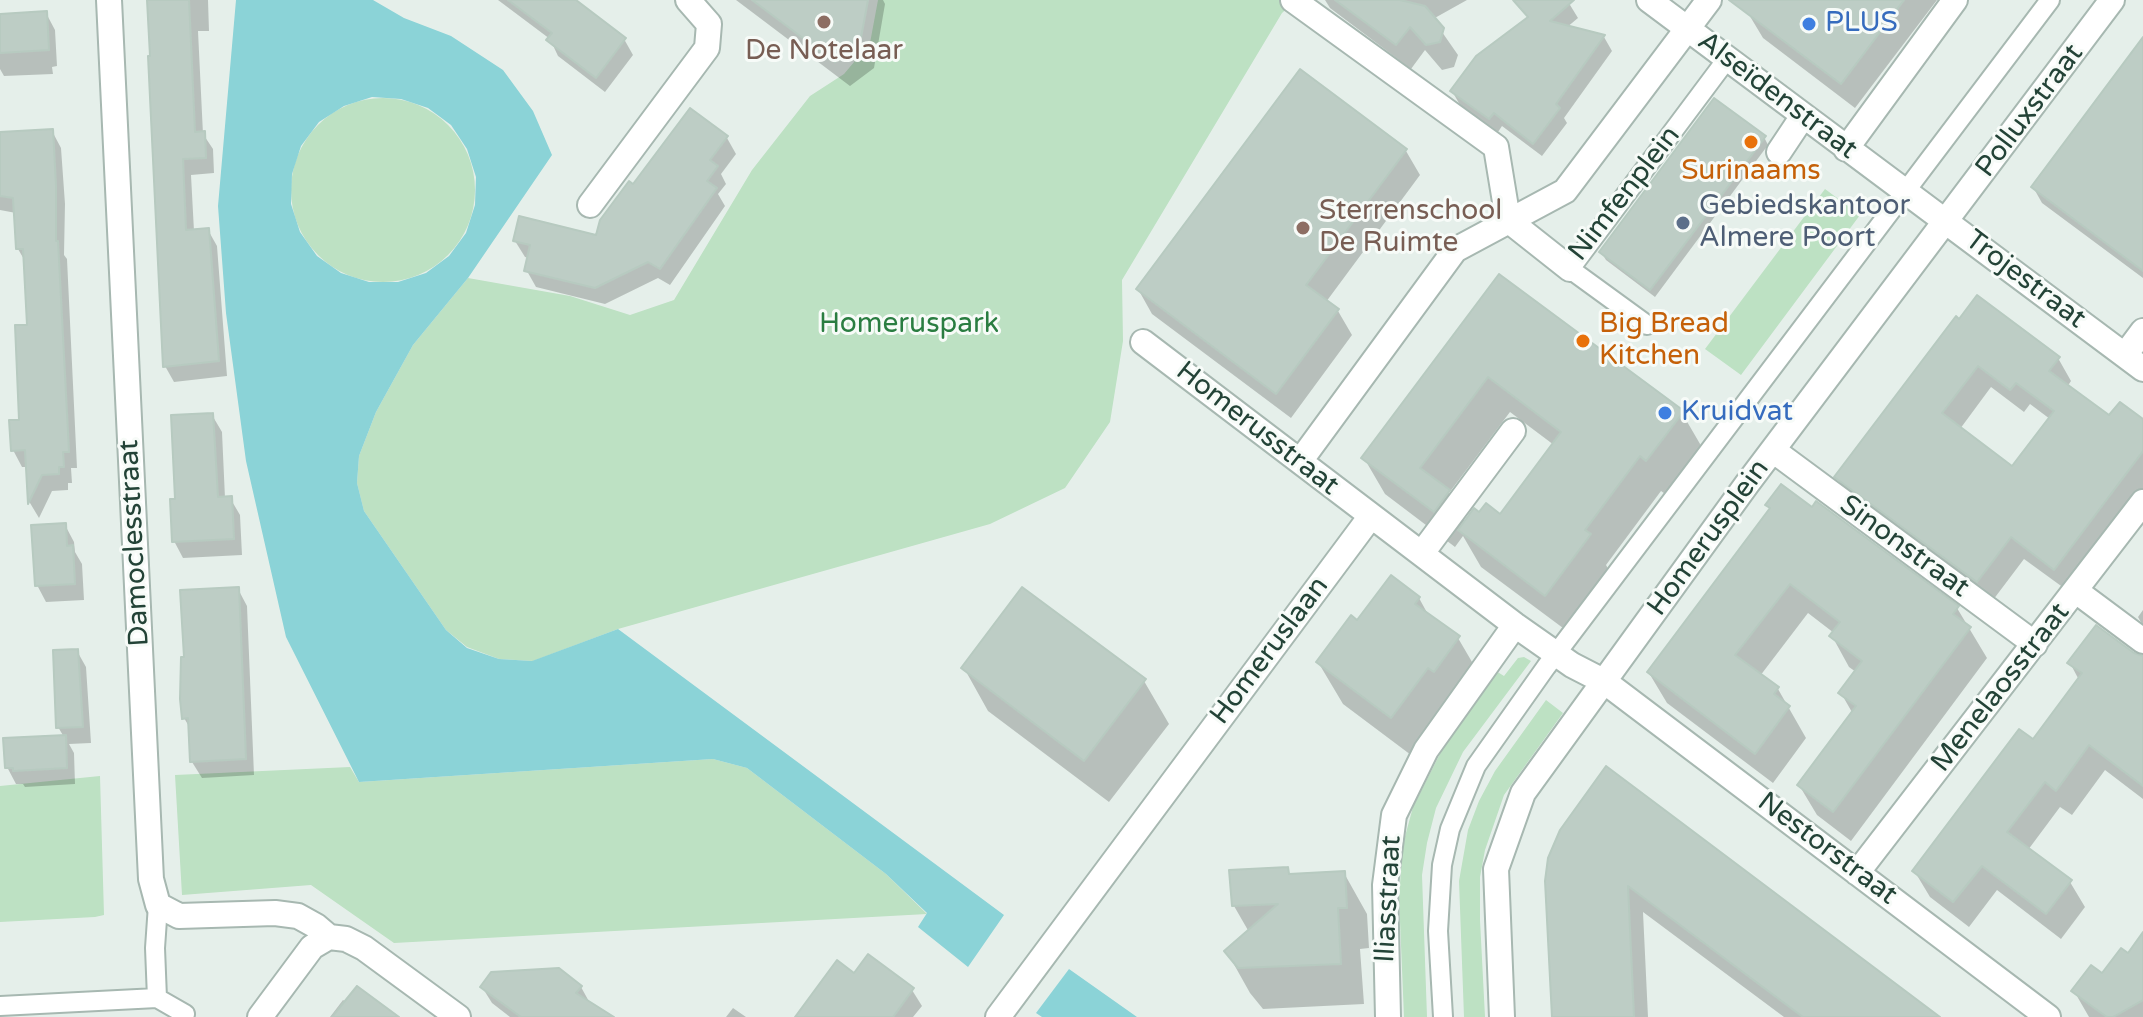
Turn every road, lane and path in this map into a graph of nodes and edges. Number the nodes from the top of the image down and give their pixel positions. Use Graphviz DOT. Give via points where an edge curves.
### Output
graph roads {
  1 [pos="109,0"];
  2 [pos="688,0"];
  3 [pos="1293,0"];
  4 [pos="1649,0"];
  5 [pos="1709,0"];
  6 [pos="1955,0"];
  7 [pos="2050,0"];
  8 [pos="2112,0"];
  9 [pos="1687,29"];
  10 [pos="1727,59"];
  11 [pos="1803,116"];
  12 [pos="1846,149"];
  13 [pos="1779,152"];
  14 [pos="1906,192"];
  15 [pos="590,205"];
  16 [pos="1508,220"];
  17 [pos="1948,221"];
  18 [pos="1570,269"];
  19 [pos="1647,325"];
  20 [pos="2143,331"];
  21 [pos="1143,342"];
  22 [pos="2134,362"];
  23 [pos="1513,431"];
  24 [pos="1774,451"];
  25 [pos="1301,460"];
  26 [pos="2143,502"];
  27 [pos="1371,516"];
  28 [pos="1422,553"];
  29 [pos="2076,591"];
  30 [pos="1515,625"];
  31 [pos="2143,641"];
  32 [pos="2035,644"];
  33 [pos="1556,654"];
  34 [pos="1605,682"];
  35 [pos="1857,873"];
  36 [pos="158,905"];
  37 [pos="329,937"];
  38 [pos="157,998"];
  39 [pos="0,1006"];
  40 [pos="185,1014"];
  41 [pos="260,1017"];
  42 [pos="458,1017"];
  43 [pos="998,1017"];
  44 [pos="1388,1017"];
  45 [pos="1443,1017"];
  46 [pos="1502,1017"];
  47 [pos="2048,1017"];
  1 -- 36 [label="street, Damoclesstraat" via="151,879"];
  2 -- 15 [label="street" via="709,24 707,48"];
  3 -- 16 [label="street" via="1496,147"];
  4 -- 9 [label="street, Alseïdenstraat"];
  5 -- 9 [label="street, Nimfenplein"];
  6 -- 12 [label="street"];
  7 -- 14 [label="lane"];
  8 -- 17 [label="street, Polluxstraat"];
  9 -- 10 [label="street, Alseïdenstraat"];
  9 -- 16 [label="street, Nimfenplein" via="1565,191"];
  10 -- 11 [label="street, Alseïdenstraat"];
  10 -- 18 [label="lane, Nimfenplein"];
  11 -- 12 [label="street, Alseïdenstraat"];
  11 -- 13 [label="street"];
  12 -- 14 [label="street, Alseïdenstraat"];
  14 -- 17 [label="street, Trojestraat"];
  14 -- 33 [label="lane"];
  16 -- 18 [label="street, Nimfenplein"];
  16 -- 25 [label="street, Nimfenplein" via="1455,250"];
  17 -- 22 [label="street, Trojestraat"];
  17 -- 24 [label="street, Homerusplein"];
  18 -- 19 [label="lane"];
  20 -- 22 [label="street"];
  21 -- 25 [label="street, Homerusstraat"];
  23 -- 28 [label="street"];
  24 -- 32 [label="street, Sinonstraat"];
  24 -- 34 [label="street, Homerusplein"];
  25 -- 27 [label="street, Homerusstraat"];
  26 -- 29 [label="street, Menelaosstraat"];
  27 -- 28 [label="street"];
  27 -- 43 [label="street, Homeruslaan"];
  28 -- 30 [label="street"];
  29 -- 31 [label="street"];
  29 -- 32 [label="street, Menelaosstraat"];
  30 -- 33 [label="street"];
  30 -- 44 [label="street, Iliasstraat" via="1426,750 1394,815 1385,885"];
  32 -- 35 [label="street, Menelaosstraat"];
  33 -- 34 [label="street"];
  33 -- 45 [label="lane" via="1476,766 1450,829 1438,931"];
  34 -- 35 [label="street, Nestorstraat"];
  34 -- 46 [label="street, Homerusplein" via="1523,793 1496,869"];
  35 -- 47 [label="street, Nestorstraat"];
  36 -- 37 [label="street" via="179,916 298,916"];
  36 -- 38 [label="lane"];
  37 -- 41 [label="street" via="312,947"];
  37 -- 42 [label="street" via="364,948"];
  38 -- 39 [label="lane"];
  38 -- 40 [label="lane"];
}
